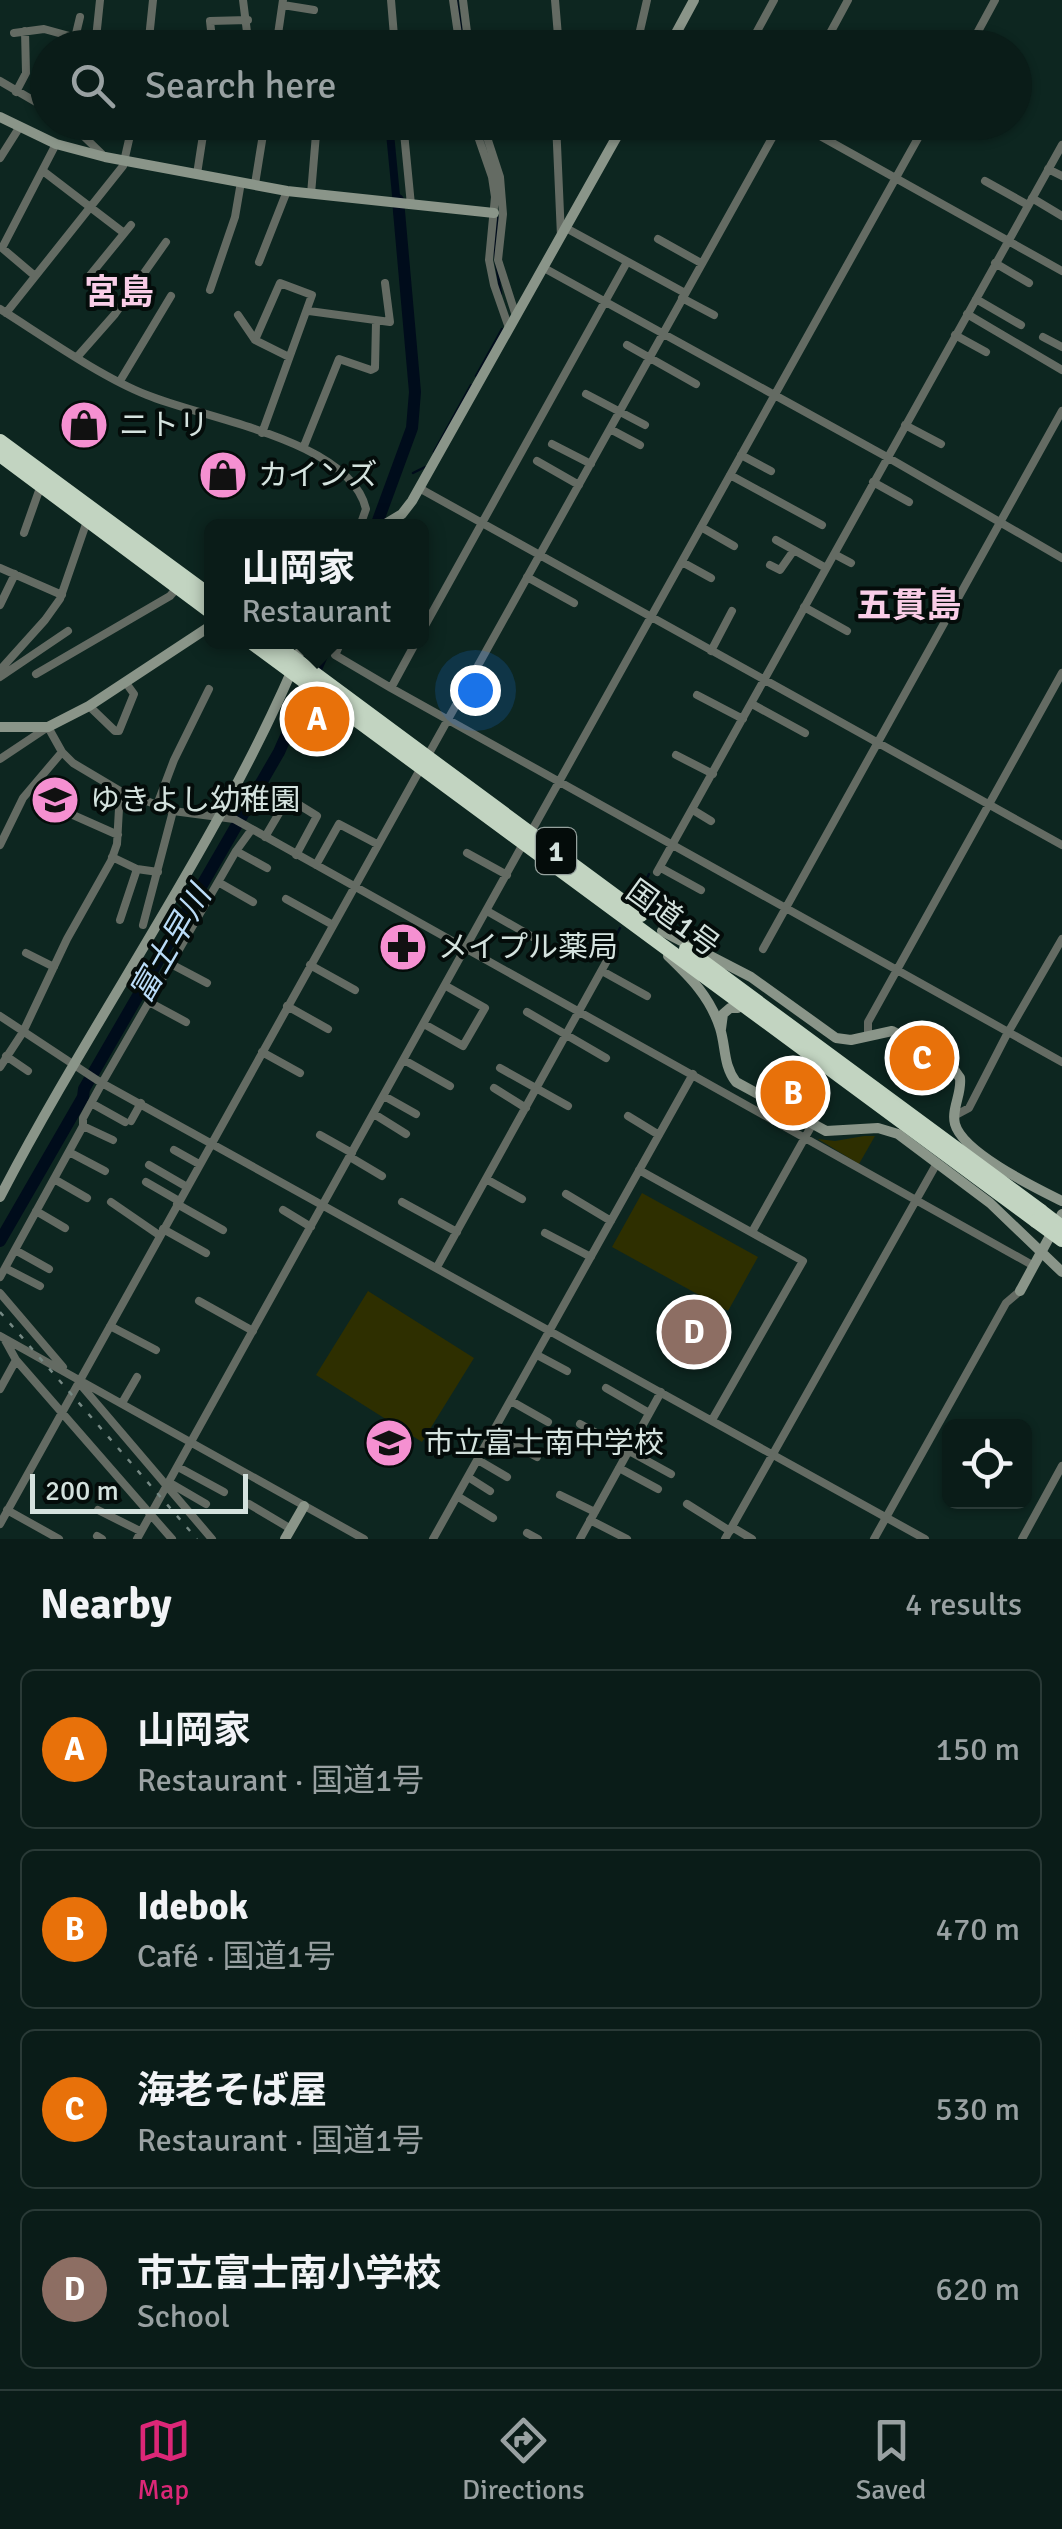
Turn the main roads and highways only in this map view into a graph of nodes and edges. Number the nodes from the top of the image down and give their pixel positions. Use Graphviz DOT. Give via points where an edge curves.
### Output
graph roads {
  1 [pos="0,441"];
  2 [pos="0,455"];
  3 [pos="204,592"];
  4 [pos="204,607"];
  5 [pos="263,649"];
  6 [pos="279,649"];
  7 [pos="299,669"];
  8 [pos="527,838"];
  9 [pos="1038,1216"];
  10 [pos="1062,1227"];
  11 [pos="1062,1240"];
  1 -- 3 [label="highway"];
  2 -- 4 [label="highway"];
  5 -- 7 [label="highway, 国道1号 / 1"];
  6 -- 7 [label="highway, 国道1号 / 1"];
  7 -- 8 [label="highway, 国道1号 / 1"];
  8 -- 9 [label="highway, 国道1号 / 1" via="738,987"];
  8 -- 9 [label="highway, 国道1号 / 1" via="586,890"];
  9 -- 10 [label="highway, 国道1号 / 1, bridge"];
  9 -- 11 [label="highway, 国道1号 / 1, bridge"];
}
